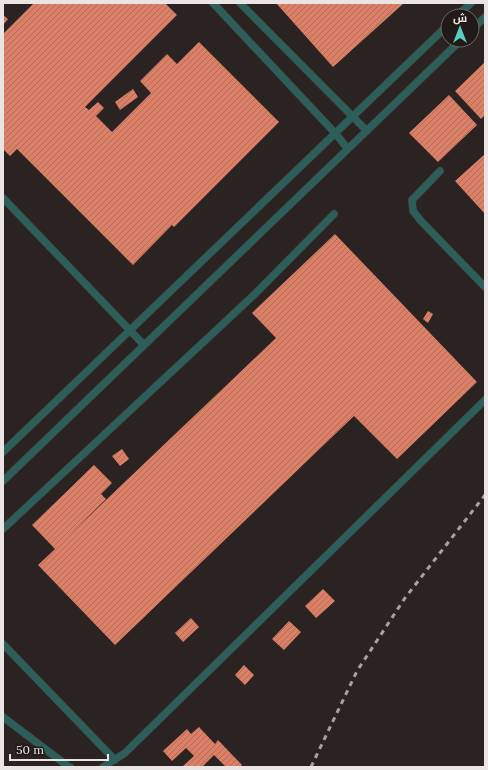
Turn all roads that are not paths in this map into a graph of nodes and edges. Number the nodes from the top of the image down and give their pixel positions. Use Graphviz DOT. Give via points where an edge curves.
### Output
graph roads {
  1 [pos="213,3"];
  2 [pos="240,3"];
  3 [pos="440,32"];
  4 [pos="453,48"];
  5 [pos="352,116"];
  6 [pos="367,131"];
  7 [pos="335,133"];
  8 [pos="348,149"];
  9 [pos="440,172"];
  10 [pos="3,198"];
  11 [pos="334,214"];
  12 [pos="485,287"];
  13 [pos="130,330"];
  14 [pos="144,345"];
  15 [pos="485,400"];
  16 [pos="3,452"];
  17 [pos="3,481"];
  18 [pos="3,529"];
  19 [pos="3,644"];
  20 [pos="3,717"];
  21 [pos="115,760"];
  22 [pos="70,767"];
  23 [pos="103,767"];
  1 -- 7 [label="lane"];
  2 -- 5 [label="lane"];
  3 -- 5 [label="lane"];
  4 -- 6 [label="lane"];
  5 -- 6 [label="lane"];
  5 -- 7 [label="lane"];
  6 -- 8 [label="lane"];
  7 -- 8 [label="lane"];
  7 -- 13 [label="lane"];
  8 -- 14 [label="lane"];
  9 -- 12 [label="lane" via="412,200 414,212"];
  10 -- 13 [label="lane"];
  11 -- 18 [label="lane" via="255,294"];
  13 -- 14 [label="lane"];
  13 -- 16 [label="lane"];
  14 -- 17 [label="lane"];
  15 -- 21 [label="lane"];
  19 -- 21 [label="lane"];
  20 -- 22 [label="lane"];
  21 -- 23 [label="lane"];
}
